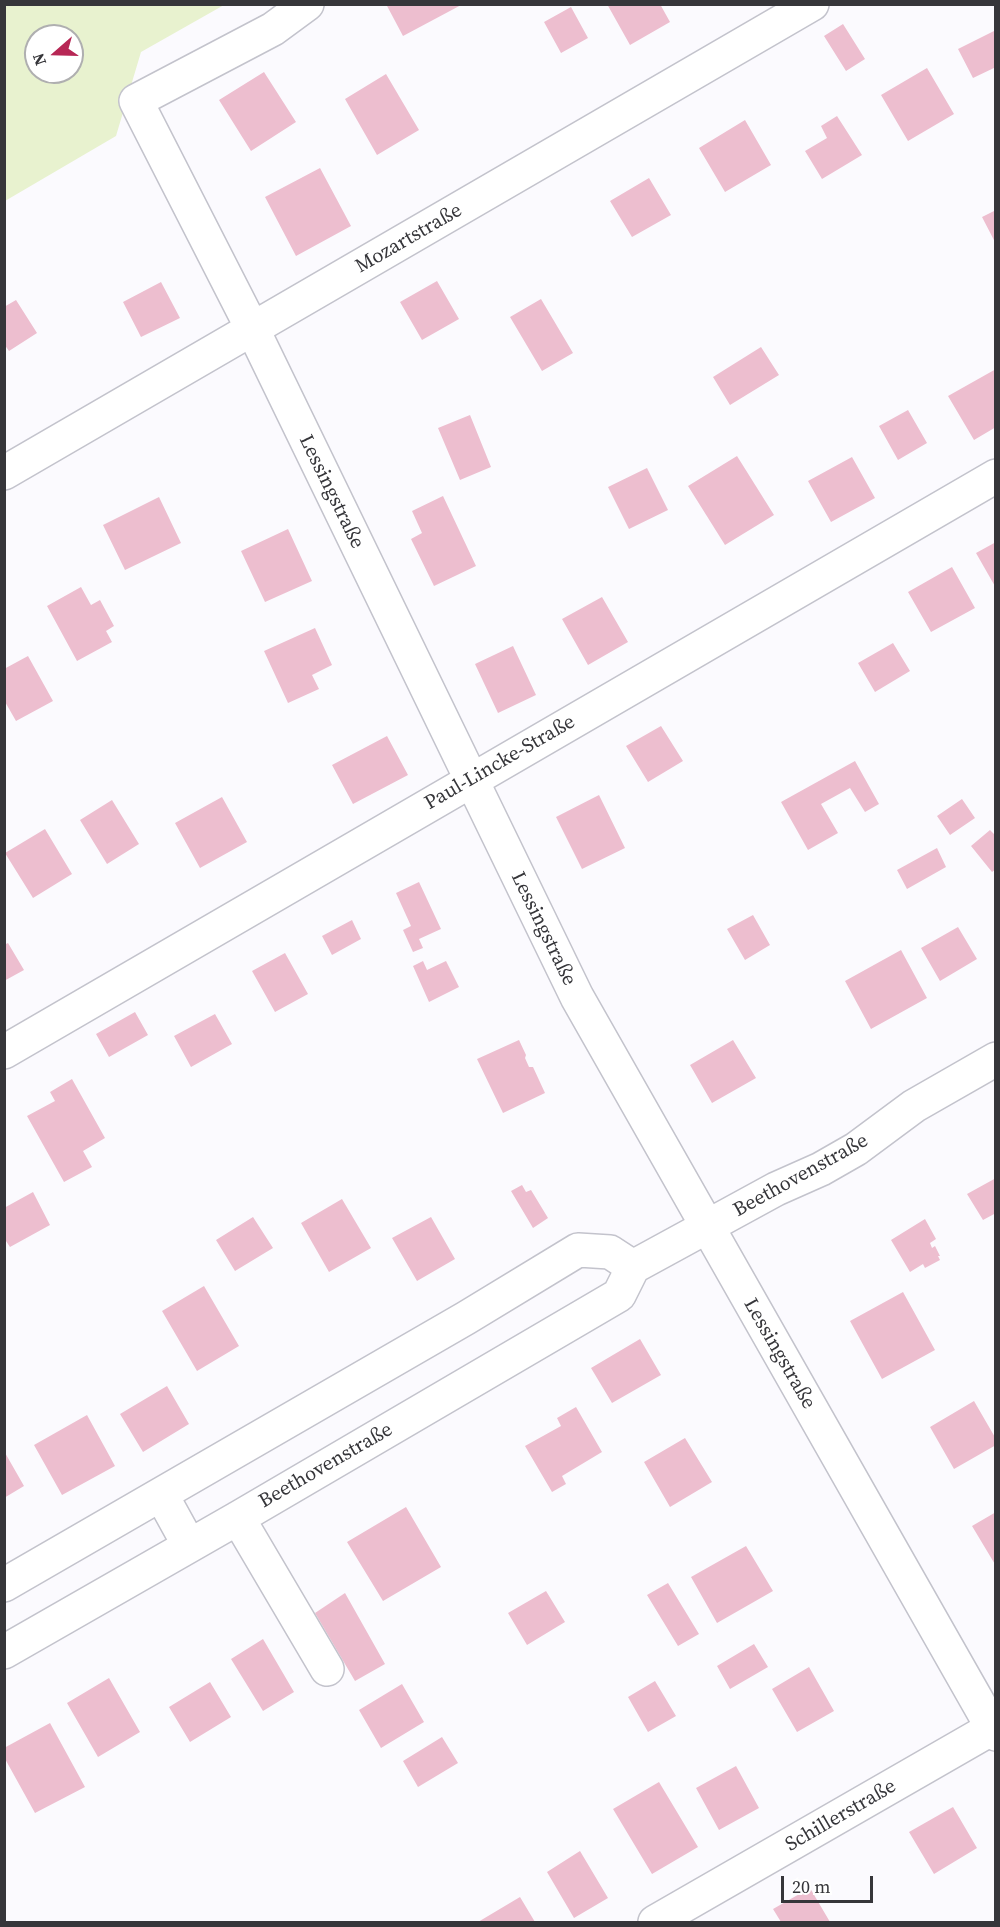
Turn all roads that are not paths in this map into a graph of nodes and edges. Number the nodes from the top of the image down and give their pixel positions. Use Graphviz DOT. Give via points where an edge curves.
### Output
graph roads {
  1 [pos="307,4"];
  2 [pos="812,4"];
  3 [pos="253,330"];
  4 [pos="4,473"];
  5 [pos="996,476"];
  6 [pos="470,780"];
  7 [pos="4,1052"];
  8 [pos="996,1059"];
  9 [pos="707,1228"];
  10 [pos="633,1267"];
  11 [pos="162,1496"];
  12 [pos="238,1518"];
  13 [pos="189,1545"];
  14 [pos="4,1585"];
  15 [pos="4,1652"];
  16 [pos="327,1670"];
  17 [pos="994,1730"];
  18 [pos="655,1923"];
  1 -- 3 [label="street, Lessingstraße" via="273,29 136,101"];
  2 -- 3 [label="street, Mozartstraße"];
  3 -- 4 [label="street, Mozartstraße"];
  3 -- 6 [label="street, Lessingstraße"];
  5 -- 6 [label="street, Paul-Lincke-Straße"];
  6 -- 7 [label="street, Paul-Lincke-Straße"];
  6 -- 9 [label="street, Lessingstraße" via="577,997"];
  8 -- 9 [label="street, Beethovenstraße" via="914,1106 856,1149"];
  9 -- 10 [label="street, Beethovenstraße"];
  9 -- 17 [label="street, Lessingstraße"];
  10 -- 11 [label="street" via="610,1252 578,1250"];
  10 -- 12 [label="street, Beethovenstraße" via="619,1295"];
  11 -- 13 [label="street"];
  11 -- 14 [label="street"];
  12 -- 13 [label="street, Beethovenstraße"];
  12 -- 16 [label="street"];
  13 -- 15 [label="street, Beethovenstraße"];
  17 -- 18 [label="street, Schillerstraße"];
}
